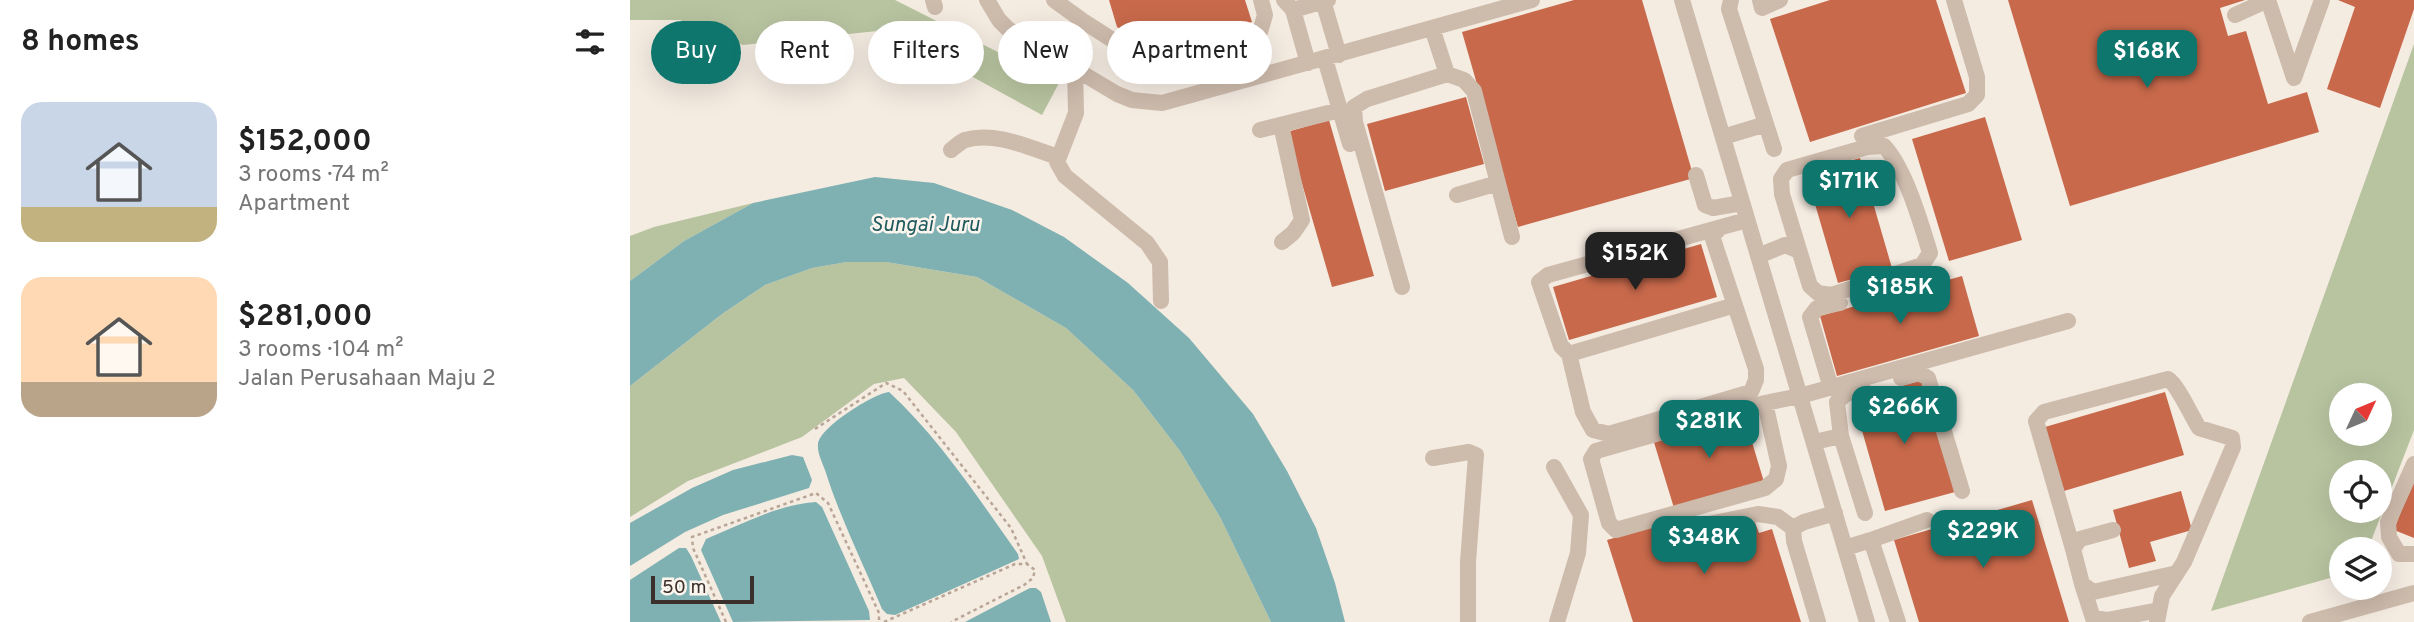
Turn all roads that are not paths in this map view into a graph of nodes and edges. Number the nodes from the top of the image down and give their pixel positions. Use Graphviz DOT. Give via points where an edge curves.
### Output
graph roads {
  1 [pos="987,0"];
  2 [pos="1055,0"];
  3 [pos="1261,0"];
  4 [pos="1532,0"];
  5 [pos="1682,0"];
  6 [pos="1731,0"];
  7 [pos="1760,0"];
  8 [pos="1780,0"];
  9 [pos="1954,0"];
  10 [pos="2268,0"];
  11 [pos="2322,0"];
  12 [pos="1326,1"];
  13 [pos="1288,5"];
  14 [pos="2235,15"];
  15 [pos="1000,21"];
  16 [pos="1432,28"];
  17 [pos="1332,57"];
  18 [pos="1308,64"];
  19 [pos="1447,74"];
  20 [pos="1093,79"];
  21 [pos="1075,84"];
  22 [pos="1340,110"];
  23 [pos="1766,124"];
  24 [pos="1280,125"];
  25 [pos="1261,130"];
  26 [pos="1861,135"];
  27 [pos="1723,137"];
  28 [pos="1774,149"];
  29 [pos="951,150"];
  30 [pos="1058,158"];
  31 [pos="1696,175"];
  32 [pos="1498,183"];
  33 [pos="1457,195"];
  34 [pos="1742,203"];
  35 [pos="1747,220"];
  36 [pos="1720,228"];
  37 [pos="1513,237"];
  38 [pos="1282,242"];
  39 [pos="1797,250"];
  40 [pos="1381,253"];
  41 [pos="1758,256"];
  42 [pos="1402,287"];
  43 [pos="1161,300"];
  44 [pos="1840,303"];
  45 [pos="1735,305"];
  46 [pos="2068,321"];
  47 [pos="1569,354"];
  48 [pos="1831,388"];
  49 [pos="1800,396"];
  50 [pos="1765,402"];
  51 [pos="1841,436"];
  52 [pos="1814,442"];
  53 [pos="1433,458"];
  54 [pos="2414,464"];
  55 [pos="1554,467"];
  56 [pos="1962,491"];
  57 [pos="1835,513"];
  58 [pos="1865,513"];
  59 [pos="1927,520"];
  60 [pos="1699,526"];
  61 [pos="1793,528"];
  62 [pos="2113,530"];
  63 [pos="1871,540"];
  64 [pos="1845,548"];
  65 [pos="2073,549"];
  66 [pos="2414,554"];
  67 [pos="2177,573"];
  68 [pos="2082,584"];
  69 [pos="2414,593"];
  70 [pos="2158,616"];
  71 [pos="1468,622"];
  72 [pos="1557,622"];
  73 [pos="1818,622"];
  74 [pos="1867,622"];
  75 [pos="1898,622"];
  76 [pos="2310,622"];
  1 -- 15 [label="street"];
  2 -- 3 [label="street" via="1125,48 1157,61 1261,32 1265,15"];
  4 -- 16 [label="street"];
  5 -- 27 [label="street"];
  6 -- 23 [label="street" via="1729,9"];
  7 -- 8 [label="street" via="1762,8"];
  9 -- 26 [label="street" via="1977,77 1977,95 1968,104"];
  10 -- 11 [label="street" via="2294,78"];
  10 -- 14 [label="street"];
  12 -- 13 [label="street"];
  12 -- 17 [label="street"];
  13 -- 18 [label="street"];
  16 -- 17 [label="street"];
  16 -- 19 [label="street"];
  17 -- 18 [label="street"];
  17 -- 22 [label="street"];
  18 -- 20 [label="street" via="1162,103 1132,100"];
  19 -- 32 [label="street" via="1464,80 1474,91"];
  19 -- 42 [label="street" via="1354,107"];
  21 -- 30 [label="street" via="1076,113"];
  22 -- 24 [label="street"];
  22 -- 40 [label="street"];
  23 -- 27 [label="street"];
  23 -- 28 [label="street"];
  24 -- 25 [label="street"];
  24 -- 38 [label="street" via="1302,220"];
  27 -- 34 [label="street"];
  29 -- 30 [label="street" via="963,141 988,138"];
  30 -- 43 [label="street" via="1065,176 1147,243 1160,262"];
  31 -- 34 [label="street" via="1705,205"];
  32 -- 33 [label="street"];
  32 -- 37 [label="street"];
  34 -- 35 [label="street"];
  35 -- 36 [label="street"];
  35 -- 41 [label="street"];
  36 -- 45 [label="street" via="1712,236"];
  36 -- 47 [label="street" via="1548,275 1539,282 1561,346"];
  39 -- 39 [label="street" via="1810,286 1831,295 1922,265 1930,253 1924,233 1894,157 1884,146 1787,170 1781,179 1782,194"];
  39 -- 41 [label="street" via="1785,245"];
  41 -- 49 [label="street"];
  44 -- 48 [label="street" via="1817,309 1810,317"];
  45 -- 47 [label="street"];
  45 -- 47 [label="street" via="1756,369 1751,391 1609,434 1593,430 1583,412"];
  46 -- 48 [label="street"];
  48 -- 49 [label="street"];
  49 -- 50 [label="street"];
  49 -- 52 [label="street"];
  50 -- 50 [label="street" via="1779,466 1776,479 1765,488 1616,530 1609,523 1591,459 1596,451"];
  51 -- 52 [label="street"];
  51 -- 56 [label="street" via="1837,402 1846,394 1919,373 1928,378"];
  51 -- 58 [label="street"];
  52 -- 57 [label="street"];
  53 -- 71 [label="street" via="1469,452 1476,456"];
  54 -- 66 [label="street" via="2388,522 2389,537 2399,554"];
  55 -- 72 [label="street" via="1581,515 1578,553"];
  57 -- 61 [label="street"];
  57 -- 64 [label="street"];
  59 -- 63 [label="street"];
  60 -- 61 [label="street" via="1758,514 1779,517"];
  61 -- 73 [label="street"];
  62 -- 65 [label="street" via="2080,538"];
  63 -- 64 [label="street"];
  63 -- 75 [label="street"];
  64 -- 74 [label="street"];
  65 -- 67 [label="street" via="2036,421 2043,412 2168,379 2199,428 2232,438 2234,447"];
  65 -- 68 [label="street"];
  67 -- 68 [label="street" via="2093,592"];
  67 -- 70 [label="street" via="2162,596"];
  68 -- 70 [label="street" via="2093,618"];
  69 -- 76 [label="street"];
}
